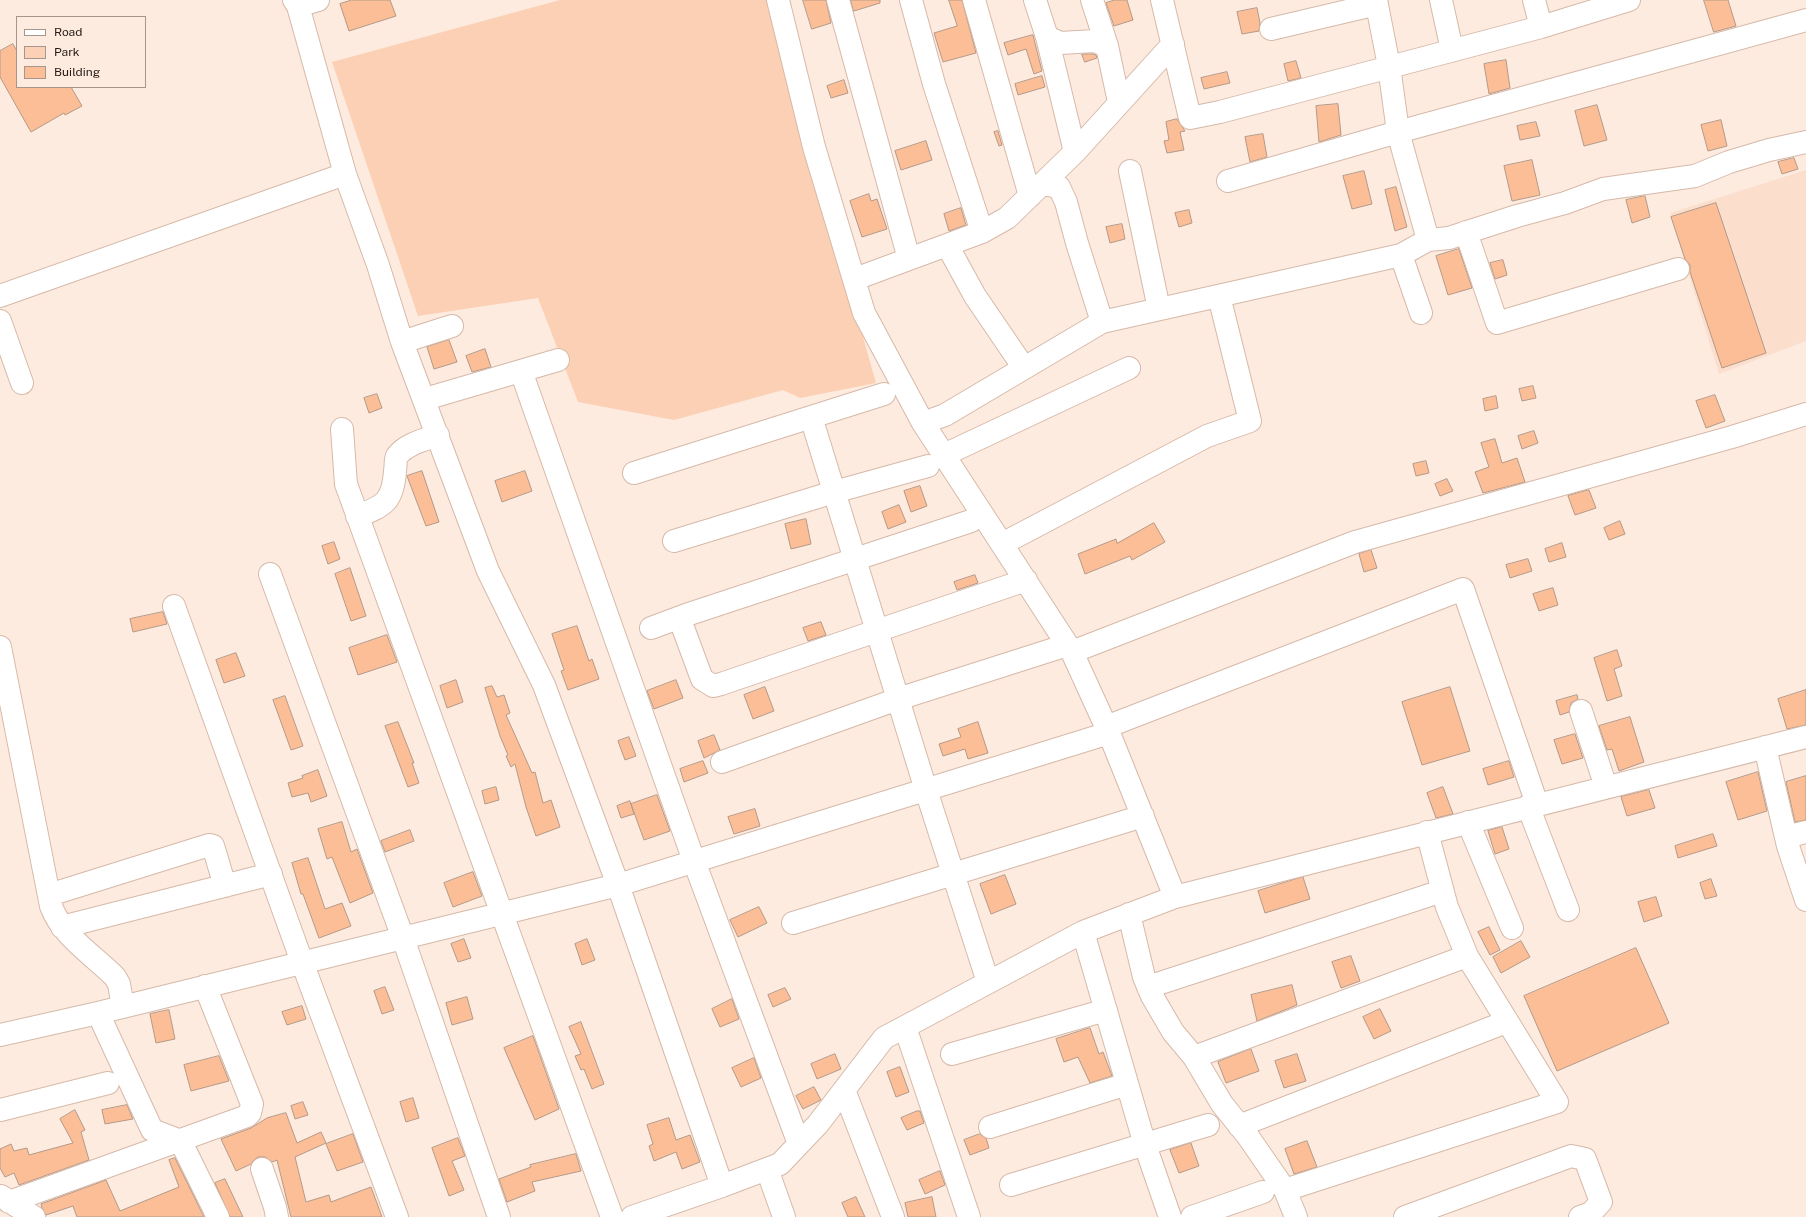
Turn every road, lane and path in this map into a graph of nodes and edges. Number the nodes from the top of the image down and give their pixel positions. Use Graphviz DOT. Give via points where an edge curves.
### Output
graph roads {
  1 [pos="778,0"];
  2 [pos="838,0"];
  3 [pos="910,0"];
  4 [pos="974,0"];
  5 [pos="1035,0"];
  6 [pos="1092,0"];
  7 [pos="1441,0"];
  8 [pos="1534,0"];
  9 [pos="1629,0"];
  10 [pos="303,2"];
  11 [pos="1376,2"];
  12 [pos="1166,4"];
  13 [pos="1806,20"];
  14 [pos="1541,27"];
  15 [pos="1271,29"];
  16 [pos="1047,37"];
  17 [pos="1172,44"];
  18 [pos="1106,46"];
  19 [pos="1452,50"];
  20 [pos="1389,66"];
  21 [pos="1119,102"];
  22 [pos="1398,132"];
  23 [pos="1806,142"];
  24 [pos="1075,152"];
  25 [pos="1130,171"];
  26 [pos="345,174"];
  27 [pos="1228,181"];
  28 [pos="1036,190"];
  29 [pos="982,232"];
  30 [pos="1466,232"];
  31 [pos="1428,240"];
  32 [pos="947,244"];
  33 [pos="1401,255"];
  34 [pos="909,259"];
  35 [pos="1678,269"];
  36 [pos="855,279"];
  37 [pos="0,296"];
  38 [pos="1219,296"];
  39 [pos="1159,309"];
  40 [pos="1421,313"];
  41 [pos="0,321"];
  42 [pos="1102,322"];
  43 [pos="452,326"];
  44 [pos="402,342"];
  45 [pos="558,360"];
  46 [pos="1024,368"];
  47 [pos="1129,368"];
  48 [pos="522,371"];
  49 [pos="22,383"];
  50 [pos="884,394"];
  51 [pos="425,398"];
  52 [pos="1806,414"];
  53 [pos="811,417"];
  54 [pos="923,423"];
  55 [pos="342,429"];
  56 [pos="438,435"];
  57 [pos="936,460"];
  58 [pos="634,473"];
  59 [pos="834,492"];
  60 [pos="357,516"];
  61 [pos="971,521"];
  62 [pos="674,540"];
  63 [pos="1002,544"];
  64 [pos="855,559"];
  65 [pos="270,574"];
  66 [pos="1026,580"];
  67 [pos="174,606"];
  68 [pos="686,615"];
  69 [pos="651,628"];
  70 [pos="878,630"];
  71 [pos="0,647"];
  72 [pos="1070,648"];
  73 [pos="898,699"];
  74 [pos="1581,711"];
  75 [pos="1108,730"];
  76 [pos="1806,737"];
  77 [pos="1765,747"];
  78 [pos="722,762"];
  79 [pos="1606,787"];
  80 [pos="926,790"];
  81 [pos="1532,805"];
  82 [pos="1143,816"];
  83 [pos="1468,822"];
  84 [pos="1428,832"];
  85 [pos="1796,835"];
  86 [pos="694,861"];
  87 [pos="953,873"];
  88 [pos="271,874"];
  89 [pos="618,885"];
  90 [pos="225,886"];
  91 [pos="1442,891"];
  92 [pos="49,895"];
  93 [pos="1175,897"];
  94 [pos="1806,900"];
  95 [pos="1568,910"];
  96 [pos="502,913"];
  97 [pos="1129,914"];
  98 [pos="793,923"];
  99 [pos="62,927"];
  100 [pos="1512,928"];
  101 [pos="1083,932"];
  102 [pos="403,938"];
  103 [pos="1467,956"];
  104 [pos="302,962"];
  105 [pos="988,982"];
  106 [pos="205,986"];
  107 [pos="1148,987"];
  108 [pos="123,1006"];
  109 [pos="1106,1010"];
  110 [pos="98,1013"];
  111 [pos="1506,1022"];
  112 [pos="905,1027"];
  113 [pos="0,1035"];
  114 [pos="952,1054"];
  115 [pos="1194,1057"];
  116 [pos="108,1083"];
  117 [pos="1127,1084"];
  118 [pos="844,1090"];
  119 [pos="0,1110"];
  120 [pos="1208,1125"];
  121 [pos="1239,1126"];
  122 [pos="990,1127"];
  123 [pos="178,1140"];
  124 [pos="799,1144"];
  125 [pos="1145,1145"];
  126 [pos="262,1169"];
  127 [pos="766,1169"];
  128 [pos="1011,1185"];
  129 [pos="722,1186"];
  130 [pos="1285,1190"];
  131 [pos="1263,1192"];
  132 [pos="15,1208"];
  133 [pos="673,1210"];
  134 [pos="218,1217"];
  135 [pos="276,1217"];
  136 [pos="397,1217"];
  137 [pos="499,1217"];
  138 [pos="612,1217"];
  139 [pos="632,1217"];
  140 [pos="784,1217"];
  141 [pos="893,1217"];
  142 [pos="969,1217"];
  143 [pos="1170,1217"];
  144 [pos="1192,1217"];
  145 [pos="1296,1217"];
  146 [pos="1404,1217"];
  147 [pos="1580,1217"];
  1 -- 36 [label="street" via="814,148"];
  2 -- 34 [label="street"];
  3 -- 29 [label="street"];
  4 -- 28 [label="street"];
  5 -- 16 [label="street"];
  6 -- 18 [label="street"];
  7 -- 19 [label="street"];
  8 -- 14 [label="street"];
  9 -- 14 [label="street"];
  10 -- 26 [label="street"];
  11 -- 15 [label="street"];
  11 -- 20 [label="street"];
  12 -- 17 [label="street"];
  13 -- 22 [label="street"];
  14 -- 19 [label="street"];
  16 -- 18 [label="street" via="1060,43 1095,41"];
  16 -- 24 [label="street"];
  17 -- 20 [label="street" via="1190,118"];
  17 -- 21 [label="street"];
  18 -- 21 [label="street"];
  19 -- 20 [label="street"];
  20 -- 22 [label="street"];
  21 -- 24 [label="street"];
  22 -- 27 [label="street"];
  22 -- 31 [label="street"];
  23 -- 30 [label="street" via="1729,162 1695,176 1603,190"];
  24 -- 28 [label="street"];
  25 -- 39 [label="street"];
  26 -- 37 [label="street"];
  26 -- 44 [label="street" via="378,265"];
  28 -- 29 [label="street" via="1007,218"];
  28 -- 42 [label="street" via="1059,187 1066,202"];
  29 -- 32 [label="street"];
  30 -- 31 [label="street" via="1449,238"];
  30 -- 35 [label="street" via="1497,323"];
  31 -- 33 [label="street"];
  32 -- 34 [label="street"];
  32 -- 46 [label="street" via="975,296"];
  33 -- 38 [label="street"];
  33 -- 40 [label="street"];
  34 -- 36 [label="street"];
  36 -- 54 [label="street" via="864,314"];
  38 -- 39 [label="street"];
  38 -- 63 [label="street" via="1250,421 1207,436"];
  39 -- 42 [label="street"];
  41 -- 49 [label="street"];
  42 -- 46 [label="street"];
  43 -- 44 [label="street"];
  44 -- 51 [label="street"];
  45 -- 48 [label="street"];
  46 -- 54 [label="street" via="945,415"];
  47 -- 57 [label="street"];
  48 -- 51 [label="street"];
  48 -- 86 [label="street"];
  50 -- 53 [label="street"];
  51 -- 56 [label="street"];
  52 -- 72 [label="street" via="1355,542"];
  53 -- 58 [label="street"];
  53 -- 59 [label="street"];
  54 -- 57 [label="street"];
  55 -- 60 [label="street" via="346,484"];
  56 -- 60 [label="street" via="405,448 396,457 392,494 373,510"];
  56 -- 89 [label="street" via="488,571 544,684"];
  57 -- 59 [label="street"];
  57 -- 63 [label="street"];
  59 -- 62 [label="street"];
  59 -- 64 [label="street"];
  60 -- 96 [label="street"];
  61 -- 64 [label="street"];
  63 -- 66 [label="street"];
  64 -- 68 [label="street"];
  64 -- 70 [label="street"];
  65 -- 102 [label="street"];
  66 -- 70 [label="street"];
  66 -- 72 [label="street"];
  67 -- 88 [label="street"];
  68 -- 69 [label="street"];
  68 -- 70 [label="street" via="682,625 702,679 713,686"];
  70 -- 73 [label="street"];
  71 -- 92 [label="street"];
  72 -- 73 [label="street"];
  72 -- 75 [label="street"];
  73 -- 78 [label="street"];
  73 -- 80 [label="street"];
  74 -- 79 [label="street"];
  75 -- 80 [label="street"];
  75 -- 81 [label="street" via="1463,589"];
  75 -- 82 [label="street"];
  76 -- 77 [label="street"];
  77 -- 79 [label="street"];
  77 -- 85 [label="street"];
  79 -- 81 [label="street"];
  80 -- 86 [label="street"];
  80 -- 87 [label="street"];
  81 -- 83 [label="street"];
  81 -- 95 [label="street"];
  82 -- 87 [label="street"];
  82 -- 93 [label="street"];
  83 -- 84 [label="street"];
  83 -- 100 [label="street"];
  84 -- 91 [label="street"];
  84 -- 93 [label="street"];
  85 -- 94 [label="street"];
  86 -- 89 [label="street"];
  86 -- 124 [label="street"];
  87 -- 98 [label="street"];
  87 -- 105 [label="street"];
  88 -- 90 [label="street"];
  88 -- 104 [label="street"];
  89 -- 96 [label="street"];
  89 -- 129 [label="street"];
  90 -- 92 [label="street" via="214,849 209,845"];
  90 -- 99 [label="street"];
  91 -- 103 [label="street"];
  91 -- 107 [label="street"];
  92 -- 99 [label="street" via="55,917"];
  93 -- 97 [label="street"];
  96 -- 102 [label="street"];
  96 -- 138 [label="street"];
  97 -- 101 [label="street"];
  97 -- 107 [label="street"];
  99 -- 108 [label="street" via="115,976"];
  101 -- 105 [label="street"];
  101 -- 109 [label="street"];
  102 -- 104 [label="street"];
  102 -- 137 [label="street"];
  103 -- 111 [label="street"];
  103 -- 115 [label="street"];
  104 -- 106 [label="street"];
  104 -- 136 [label="street"];
  105 -- 112 [label="street"];
  106 -- 108 [label="street"];
  106 -- 123 [label="street" via="252,1109 247,1116"];
  107 -- 115 [label="street" via="1174,1032"];
  108 -- 110 [label="street"];
  109 -- 114 [label="street"];
  109 -- 117 [label="street"];
  110 -- 113 [label="street"];
  110 -- 123 [label="street" via="152,1130"];
  111 -- 121 [label="street"];
  111 -- 130 [label="street" via="1557,1102"];
  112 -- 118 [label="street" via="884,1038"];
  112 -- 142 [label="street"];
  115 -- 121 [label="street" via="1222,1104"];
  116 -- 119 [label="street"];
  117 -- 122 [label="street"];
  117 -- 125 [label="street"];
  118 -- 124 [label="street"];
  118 -- 141 [label="street"];
  120 -- 125 [label="street"];
  121 -- 130 [label="street"];
  123 -- 132 [label="street"];
  123 -- 134 [label="street" via="186,1150"];
  124 -- 127 [label="street" via="780,1164"];
  125 -- 128 [label="street"];
  125 -- 143 [label="street"];
  126 -- 135 [label="street"];
  127 -- 129 [label="street"];
  127 -- 140 [label="street"];
  129 -- 133 [label="street"];
  130 -- 145 [label="street"];
  131 -- 144 [label="street"];
  133 -- 139 [label="street"];
  146 -- 147 [label="street" via="1571,1156 1585,1159 1601,1202 1591,1213"];
}
